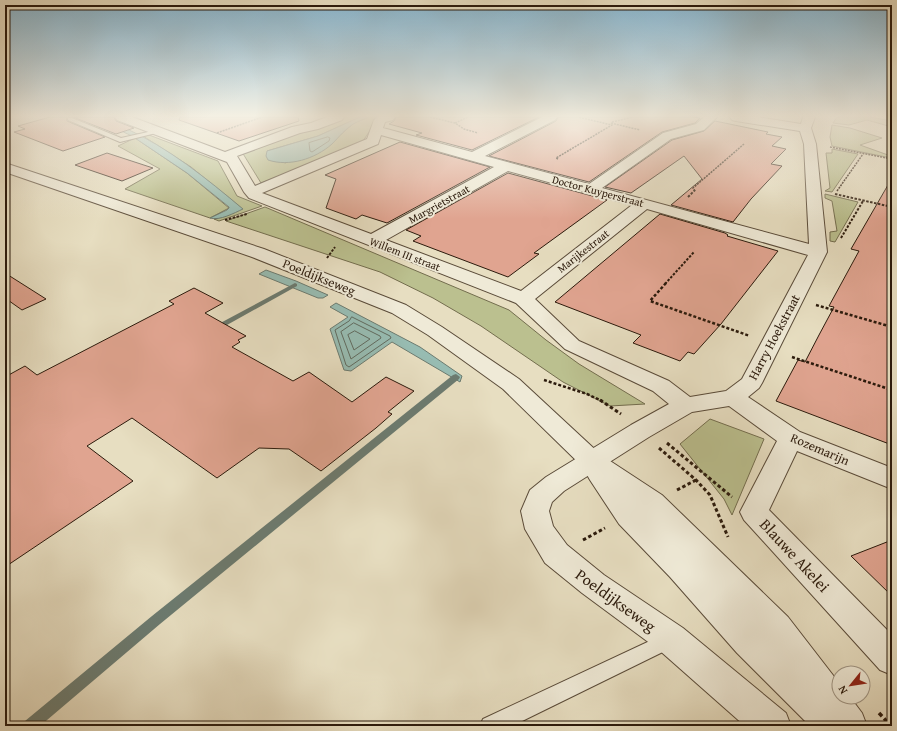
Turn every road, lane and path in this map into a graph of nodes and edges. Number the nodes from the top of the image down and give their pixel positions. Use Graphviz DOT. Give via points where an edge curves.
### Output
graph roads {
  1 [pos="211,151"];
  2 [pos="238,151"];
  3 [pos="349,151"];
  4 [pos="451,151"];
  5 [pos="484,151"];
  6 [pos="568,151"];
  7 [pos="645,151"];
  8 [pos="736,151"];
  9 [pos="810,151"];
  10 [pos="856,151"];
  11 [pos="863,154"];
  12 [pos="225,156"];
  13 [pos="472,157"];
  14 [pos="892,159"];
  15 [pos="506,166"];
  16 [pos="5,167"];
  17 [pos="536,174"];
  18 [pos="591,189"];
  19 [pos="251,192"];
  20 [pos="864,201"];
  21 [pos="274,203"];
  22 [pos="644,204"];
  23 [pos="892,207"];
  24 [pos="671,211"];
  25 [pos="222,221"];
  26 [pos="372,242"];
  27 [pos="818,248"];
  28 [pos="694,252"];
  29 [pos="794,298"];
  30 [pos="523,299"];
  31 [pos="892,327"];
  32 [pos="770,346"];
  33 [pos="892,390"];
  34 [pos="733,398"];
  35 [pos="686,405"];
  36 [pos="649,427"];
  37 [pos="790,438"];
  38 [pos="592,462"];
  39 [pos="892,479"];
  40 [pos="754,512"];
  41 [pos="670,639"];
  42 [pos="892,659"];
  43 [pos="490,726"];
  44 [pos="773,726"];
  45 [pos="836,726"];
  46 [pos="849,726"];
  1 -- 12 [label="street"];
  2 -- 12 [label="street"];
  3 -- 19 [label="street"];
  4 -- 13 [label="street, Doctor Kuyperstraat"];
  5 -- 13 [label="street"];
  6 -- 17 [label="path" via="556,158 559,160"];
  7 -- 18 [label="street"];
  8 -- 24 [label="path" via="693,188 696,191"];
  9 -- 27 [label="street"];
  10 -- 11 [label="path"];
  11 -- 14 [label="path"];
  11 -- 20 [label="path" via="834,194"];
  12 -- 19 [label="street" via="232,159"];
  13 -- 15 [label="street, Doctor Kuyperstraat"];
  15 -- 17 [label="street, Doctor Kuyperstraat"];
  15 -- 26 [label="street, Margrietstraat"];
  16 -- 38 [label="street, Poeldijkseweg" via="258,253 399,309 435,330 511,384"];
  17 -- 18 [label="street, Doctor Kuyperstraat"];
  18 -- 22 [label="street, Doctor Kuyperstraat"];
  19 -- 21 [label="street, Willem III straat"];
  20 -- 23 [label="path"];
  20 -- 27 [label="path" via="836,245"];
  21 -- 25 [label="path"];
  21 -- 26 [label="street, Willem III straat"];
  22 -- 24 [label="street, Doctor Kuyperstraat"];
  22 -- 30 [label="street, Marijkestraat"];
  24 -- 27 [label="street, Doctor Kuyperstraat"];
  26 -- 30 [label="street, Willem III straat"];
  27 -- 29 [label="street, Harry Hoekstraat"];
  28 -- 32 [label="path" via="650,301"];
  29 -- 31 [label="path"];
  29 -- 32 [label="street, Harry Hoekstraat"];
  30 -- 35 [label="street, Willem III straat" via="572,345 662,386"];
  32 -- 33 [label="path"];
  32 -- 34 [label="street, Harry Hoekstraat" via="751,383"];
  34 -- 35 [label="street"];
  34 -- 37 [label="street, Rozemarijn"];
  35 -- 36 [label="street"];
  36 -- 38 [label="street"];
  36 -- 40 [label="path" via="740,504"];
  37 -- 39 [label="street, Rozemarijn"];
  37 -- 40 [label="street, Blauwe Akelei"];
  38 -- 41 [label="street, Poeldijkseweg" via="555,484 540,497 535,511 539,530 556,554"];
  38 -- 45 [label="street, Poeldijkseweg" via="629,516 749,642"];
  38 -- 46 [label="street, Poeldijkseweg" via="652,503 776,628"];
  40 -- 42 [label="street, Blauwe Akelei"];
  41 -- 43 [label="lane"];
  41 -- 44 [label="street, Poeldijkseweg"];
}
